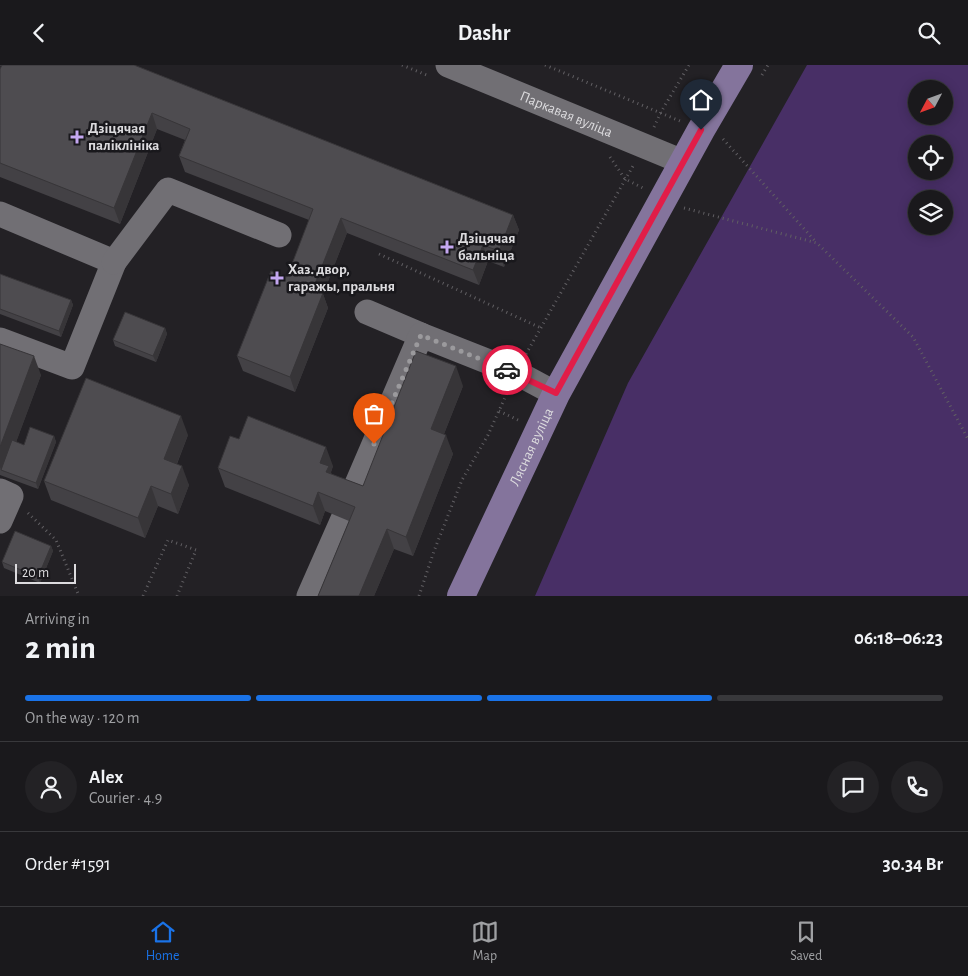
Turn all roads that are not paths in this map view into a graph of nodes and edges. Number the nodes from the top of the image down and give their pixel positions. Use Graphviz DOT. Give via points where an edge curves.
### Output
graph roads {
  1 [pos="448,65"];
  2 [pos="739,65"];
  3 [pos="683,162"];
  4 [pos="0,214"];
  5 [pos="279,235"];
  6 [pos="114,262"];
  7 [pos="367,312"];
  8 [pos="421,335"];
  9 [pos="0,340"];
  10 [pos="556,393"];
  11 [pos="5,493"];
  12 [pos="0,521"];
  13 [pos="309,596"];
  14 [pos="461,596"];
  1 -- 3 [label="street, Паркавая вуліца"];
  2 -- 3 [label="main road, Лясная вуліца"];
  3 -- 10 [label="main road, Лясная вуліца"];
  4 -- 6 [label="street"];
  5 -- 6 [label="street" via="168,190"];
  6 -- 9 [label="street" via="72,367"];
  7 -- 8 [label="street"];
  8 -- 10 [label="street" via="517,373"];
  8 -- 13 [label="street"];
  10 -- 14 [label="main road, Лясная вуліца"];
  11 -- 12 [label="street"];
}
